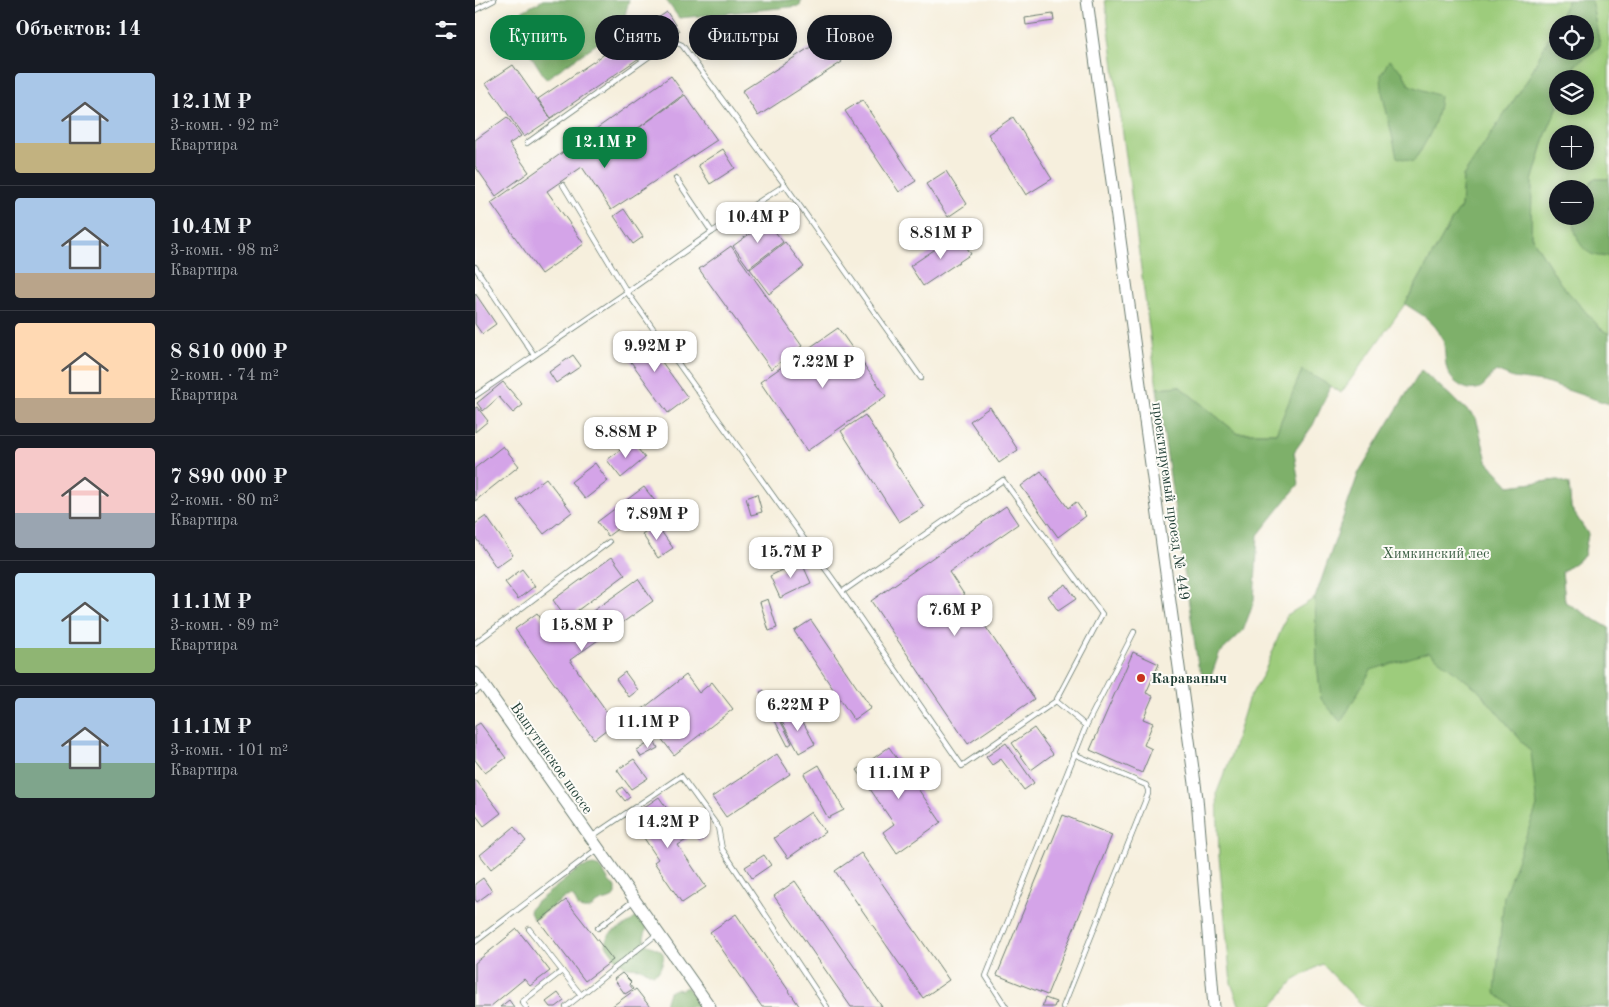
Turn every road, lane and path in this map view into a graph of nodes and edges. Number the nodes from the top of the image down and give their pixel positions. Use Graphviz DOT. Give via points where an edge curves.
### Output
graph roads {
  1 [pos="494,0"];
  2 [pos="1087,0"];
  3 [pos="475,10"];
  4 [pos="527,143"];
  5 [pos="675,178"];
  6 [pos="563,185"];
  7 [pos="785,185"];
  8 [pos="712,232"];
  9 [pos="475,267"];
  10 [pos="627,292"];
  11 [pos="534,355"];
  12 [pos="921,378"];
  13 [pos="475,396"];
  14 [pos="609,542"];
  15 [pos="842,592"];
  16 [pos="1134,632"];
  17 [pos="475,643"];
  18 [pos="475,673"];
  19 [pos="479,689"];
  20 [pos="1056,701"];
  21 [pos="1086,726"];
  22 [pos="1074,754"];
  23 [pos="590,838"];
  24 [pos="598,848"];
  25 [pos="635,900"];
  26 [pos="598,928"];
  27 [pos="529,929"];
  28 [pos="658,933"];
  29 [pos="475,942"];
  30 [pos="562,970"];
  31 [pos="581,995"];
  32 [pos="526,1007"];
  33 [pos="566,1007"];
  34 [pos="710,1007"];
  35 [pos="827,1007"];
  36 [pos="1006,1007"];
  37 [pos="1063,1007"];
  38 [pos="1214,1007"];
  1 -- 3 [label="lane"];
  2 -- 38 [label="street, проектируемый проезд № 449" via="1197,798"];
  4 -- 7 [label="lane" via="668,43 675,42 690,54"];
  5 -- 8 [label="lane"];
  6 -- 10 [label="lane"];
  7 -- 8 [label="lane"];
  7 -- 12 [label="lane"];
  8 -- 10 [label="lane"];
  9 -- 11 [label="lane"];
  10 -- 11 [label="lane"];
  10 -- 15 [label="lane"];
  11 -- 13 [label="lane"];
  14 -- 17 [label="lane"];
  15 -- 20 [label="lane" via="962,766"];
  15 -- 20 [label="lane" via="1003,480 1102,614"];
  16 -- 21 [label="lane"];
  18 -- 19 [label="street, Вашутинское шоссе"];
  19 -- 23 [label="street, Вашутинское шоссе"];
  20 -- 21 [label="lane"];
  21 -- 22 [label="lane"];
  22 -- 36 [label="lane" via="986,976"];
  22 -- 37 [label="lane" via="1145,785 1148,794"];
  23 -- 24 [label="street, Вашутинское шоссе"];
  23 -- 35 [label="lane" via="681,776 718,828 722,849"];
  24 -- 25 [label="street, Вашутинское шоссе"];
  24 -- 29 [label="lane"];
  25 -- 26 [label="lane"];
  25 -- 28 [label="street, Вашутинское шоссе"];
  27 -- 30 [label="lane"];
  28 -- 31 [label="lane"];
  28 -- 34 [label="street, Вашутинское шоссе"];
  30 -- 31 [label="lane"];
  30 -- 32 [label="lane" via="522,1002"];
  31 -- 33 [label="lane"];
}
